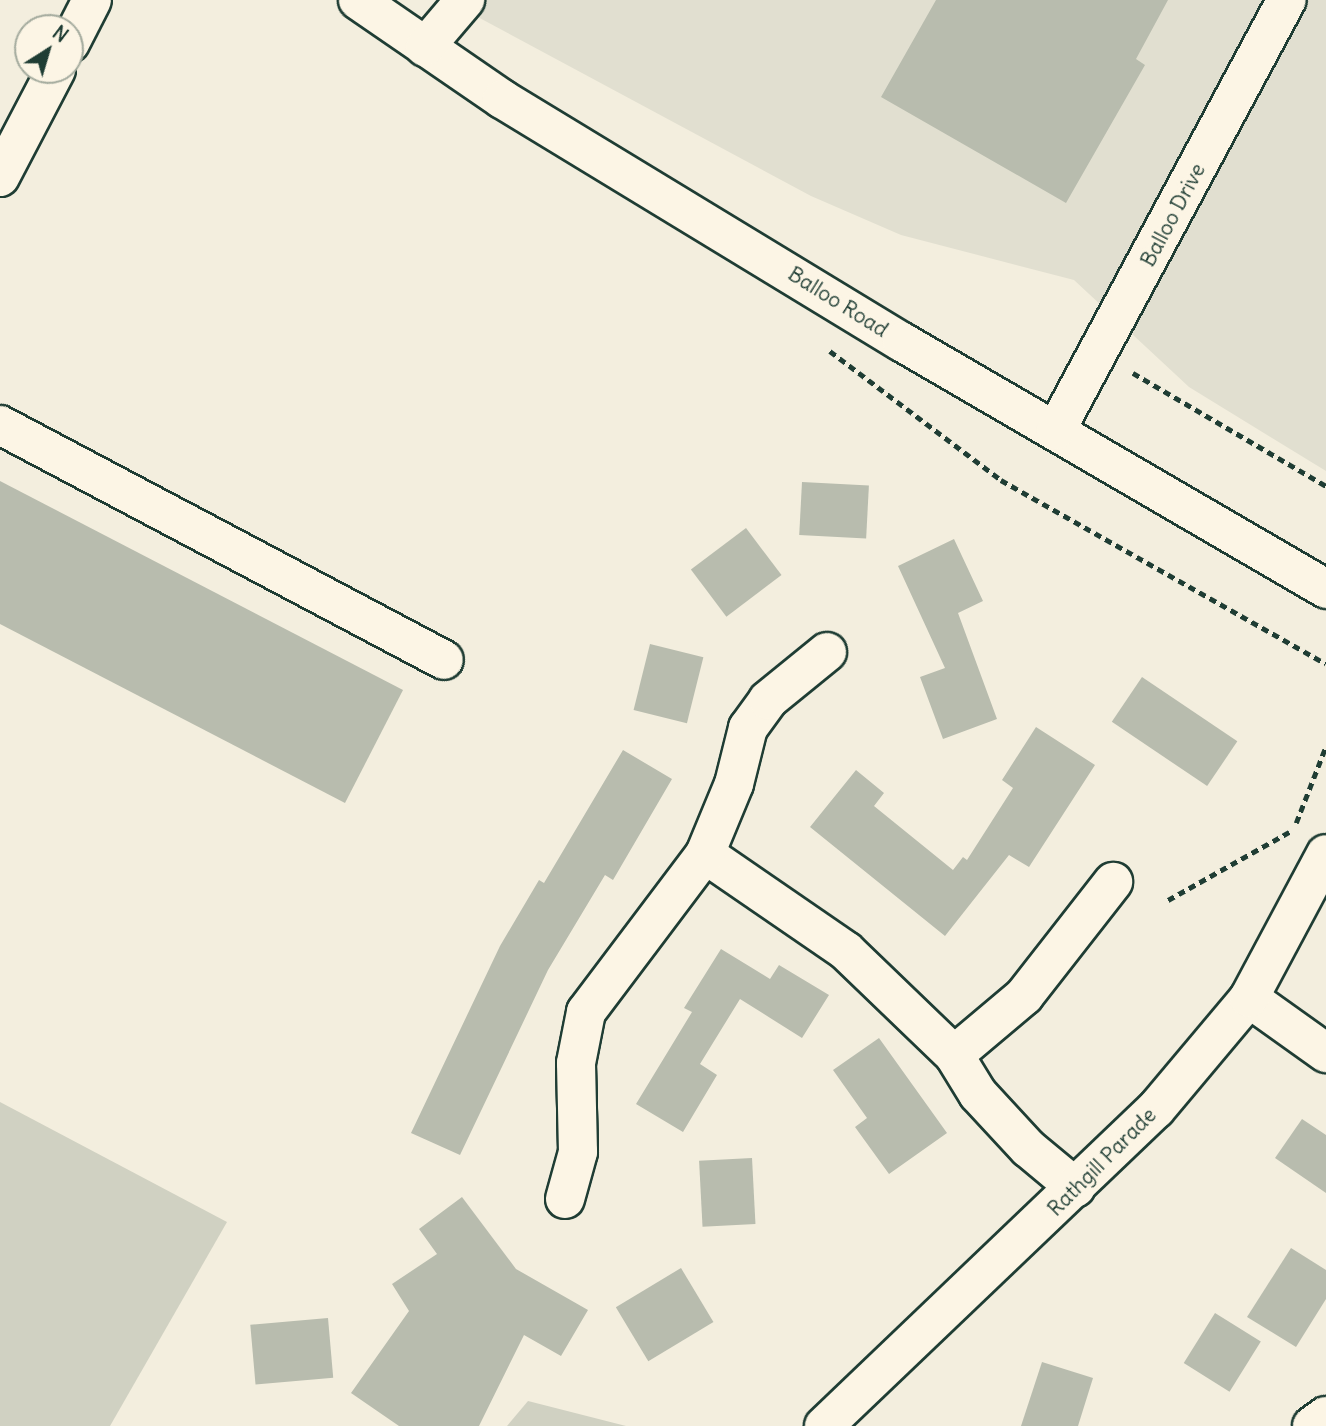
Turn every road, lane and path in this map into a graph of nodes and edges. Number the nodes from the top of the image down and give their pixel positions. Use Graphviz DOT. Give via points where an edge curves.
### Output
graph roads {
  1 [pos="92,0"];
  2 [pos="358,0"];
  3 [pos="465,0"];
  4 [pos="1287,0"];
  5 [pos="84,16"];
  6 [pos="425,47"];
  7 [pos="49,84"];
  8 [pos="0,177"];
  9 [pos="827,348"];
  10 [pos="1098,353"];
  11 [pos="0,425"];
  12 [pos="1056,430"];
  13 [pos="1326,486"];
  14 [pos="1326,589"];
  15 [pos="827,652"];
  16 [pos="444,660"];
  17 [pos="1326,664"];
  18 [pos="1326,746"];
  19 [pos="705,854"];
  20 [pos="1326,854"];
  21 [pos="1113,882"];
  22 [pos="1168,900"];
  23 [pos="1249,998"];
  24 [pos="1326,1053"];
  25 [pos="954,1055"];
  26 [pos="1076,1188"];
  27 [pos="565,1199"];
  28 [pos="1326,1416"];
  29 [pos="824,1426"];
  30 [pos="1312,1426"];
  1 -- 5 [label="street"];
  2 -- 6 [label="street, Balloo Road"];
  3 -- 6 [label="street"];
  4 -- 10 [label="street, Balloo Drive"];
  6 -- 12 [label="street, Balloo Road" via="502,99 902,342"];
  7 -- 8 [label="street"];
  9 -- 17 [label="path" via="1001,480"];
  10 -- 12 [label="street, Balloo Drive"];
  10 -- 13 [label="path"];
  11 -- 16 [label="street"];
  12 -- 14 [label="street, Balloo Road"];
  15 -- 19 [label="street" via="768,701 748,728 734,784"];
  18 -- 22 [label="path" via="1294,830"];
  19 -- 25 [label="street" via="846,951"];
  19 -- 27 [label="street" via="586,1012 576,1063 578,1152"];
  20 -- 23 [label="street, Rathgill Parade"];
  21 -- 25 [label="street" via="1024,996"];
  23 -- 24 [label="street"];
  23 -- 26 [label="street, Rathgill Parade" via="1156,1109"];
  25 -- 26 [label="street" via="978,1094 1028,1148"];
  26 -- 29 [label="street, Rathgill Parade"];
  28 -- 30 [label="street"];
}
